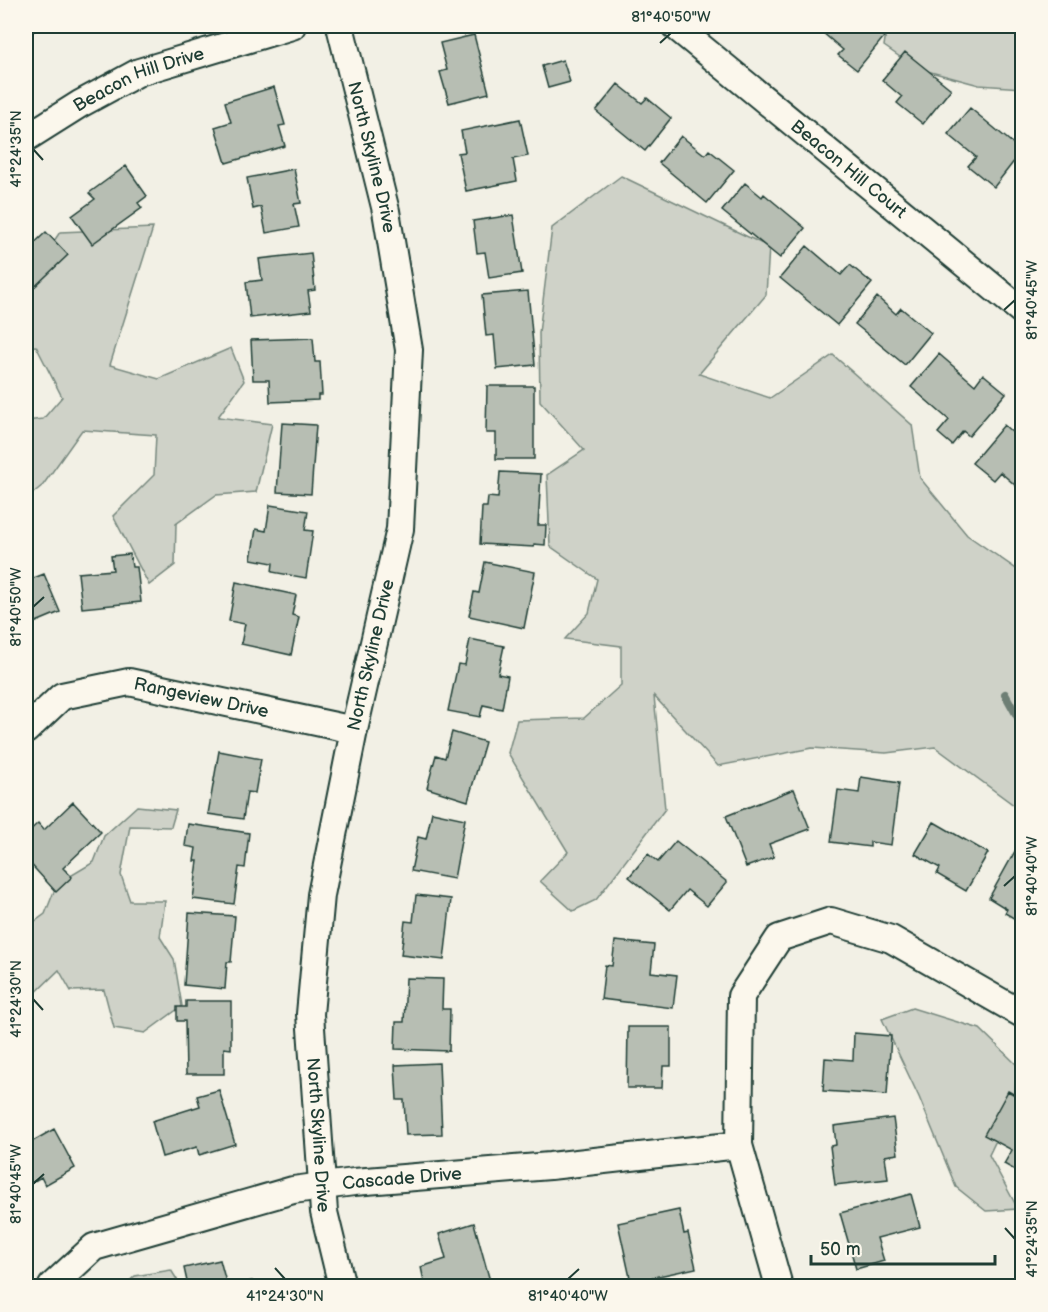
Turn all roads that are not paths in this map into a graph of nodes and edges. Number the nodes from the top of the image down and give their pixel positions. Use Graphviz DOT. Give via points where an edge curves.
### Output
graph roads {
  1 [pos="292,26"];
  2 [pos="340,26"];
  3 [pos="675,26"];
  4 [pos="26,138"];
  5 [pos="1023,311"];
  6 [pos="26,729"];
  7 [pos="354,730"];
  8 [pos="1023,1014"];
  9 [pos="739,1145"];
  10 [pos="321,1186"];
  11 [pos="52,1287"];
  12 [pos="342,1287"];
  13 [pos="779,1287"];
  1 -- 4 [label="street, Beacon Hill Drive" via="139,72"];
  2 -- 7 [label="street, North Skyline Drive" via="386,211 409,350 400,529"];
  3 -- 5 [label="street, Beacon Hill Court"];
  6 -- 7 [label="street, Rangeview Drive" via="62,696 129,682"];
  7 -- 10 [label="street, North Skyline Drive" via="321,895 310,1014"];
  8 -- 9 [label="street" via="891,939 831,921 779,938 741,996"];
  9 -- 10 [label="street, Cascade Drive"];
  9 -- 13 [label="street"];
  10 -- 11 [label="street, Cascade Drive" via="293,1190 94,1247"];
  10 -- 12 [label="street, North Skyline Drive"];
}
